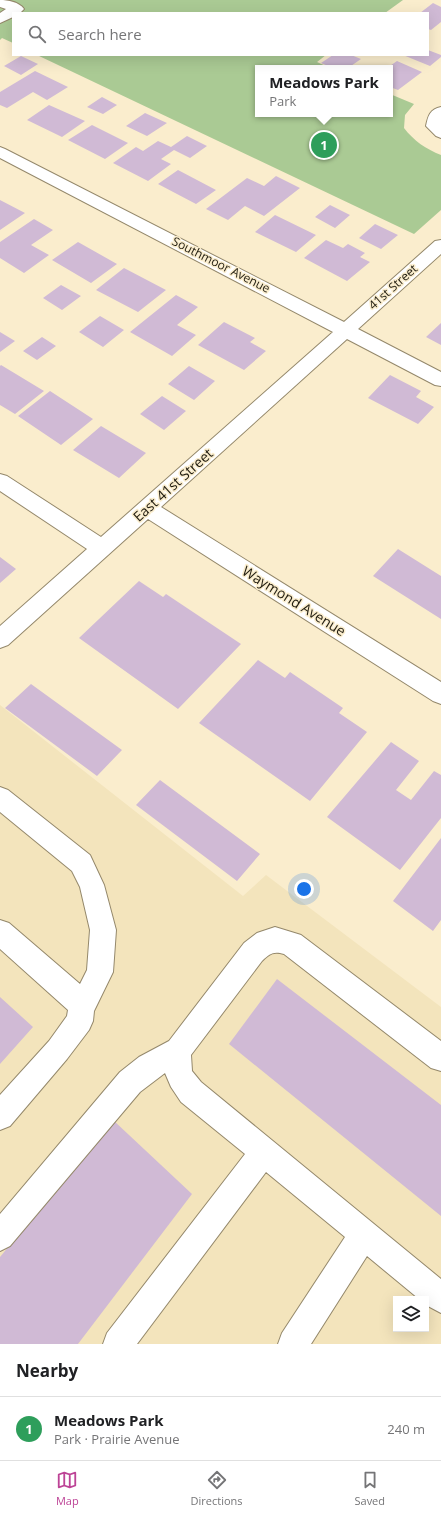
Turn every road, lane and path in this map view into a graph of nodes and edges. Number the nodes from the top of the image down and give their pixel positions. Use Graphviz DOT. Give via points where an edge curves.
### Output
graph roads {
  1 [pos="0,2"];
  2 [pos="0,19"];
  3 [pos="441,111"];
  4 [pos="437,129"];
  5 [pos="0,152"];
  6 [pos="441,245"];
  7 [pos="346,330"];
  8 [pos="441,380"];
  9 [pos="0,481"];
  10 [pos="147,508"];
  11 [pos="102,548"];
  12 [pos="0,639"];
  13 [pos="441,694"];
  14 [pos="0,798"];
  15 [pos="0,932"];
  16 [pos="81,1009"];
  17 [pos="178,1050"];
  18 [pos="441,1058"];
  19 [pos="0,1116"];
  20 [pos="264,1152"];
  21 [pos="364,1234"];
  22 [pos="0,1236"];
  23 [pos="441,1298"];
  24 [pos="118,1344"];
  25 [pos="293,1344"];
  1 -- 2 [label="street" via="17,9"];
  3 -- 4 [label="street" via="436,115"];
  5 -- 7 [label="street, Southmoor Avenue"];
  6 -- 7 [label="street, 41st Street"];
  7 -- 8 [label="street, Southmoor Avenue"];
  7 -- 10 [label="street, East 41st Street"];
  9 -- 11 [label="street"];
  10 -- 11 [label="street, East 41st Street"];
  10 -- 13 [label="street, Waymond Avenue"];
  11 -- 12 [label="street, East 41st Street"];
  14 -- 16 [label="street" via="81,863 92,885 103,930 100,972"];
  15 -- 16 [label="street" via="76,998"];
  16 -- 19 [label="street" via="80,1021"];
  17 -- 18 [label="street" via="253,952 264,941 279,939 292,944"];
  17 -- 20 [label="street" via="176,1065 181,1081"];
  17 -- 22 [label="street" via="130,1082"];
  20 -- 21 [label="street"];
  20 -- 24 [label="street"];
  21 -- 23 [label="street"];
  21 -- 25 [label="street"];
}
